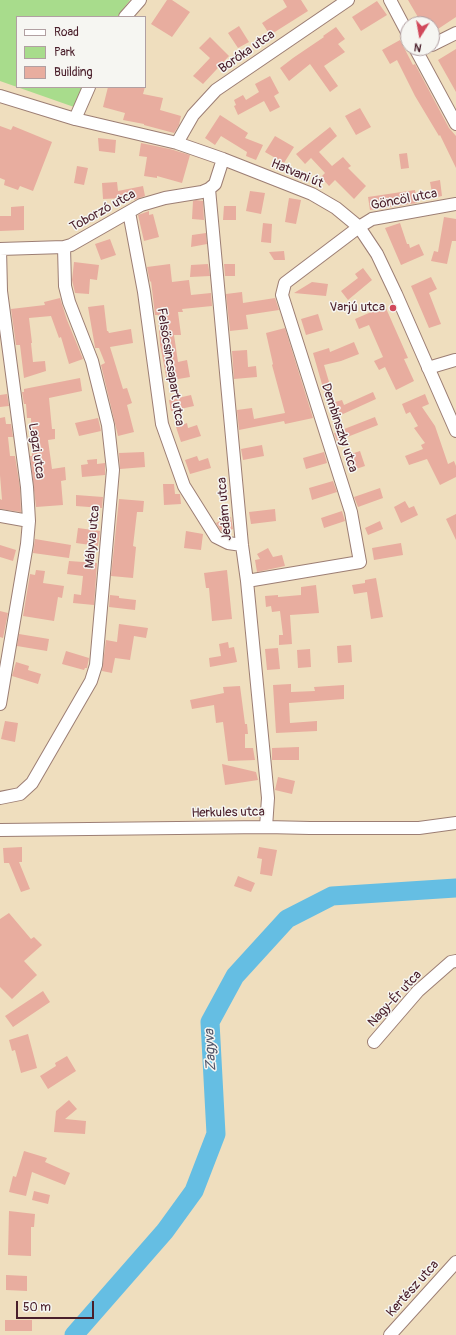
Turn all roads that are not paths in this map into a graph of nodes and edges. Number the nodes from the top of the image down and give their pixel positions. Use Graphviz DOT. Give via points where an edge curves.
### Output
graph roads {
  1 [pos="140,0"];
  2 [pos="348,0"];
  3 [pos="390,0"];
  4 [pos="126,16"];
  5 [pos="400,19"];
  6 [pos="456,33"];
  7 [pos="440,41"];
  8 [pos="422,56"];
  9 [pos="89,88"];
  10 [pos="0,96"];
  11 [pos="75,119"];
  12 [pos="456,124"];
  13 [pos="177,143"];
  14 [pos="223,159"];
  15 [pos="209,189"];
  16 [pos="456,204"];
  17 [pos="128,212"];
  18 [pos="359,227"];
  19 [pos="64,247"];
  20 [pos="0,249"];
  21 [pos="456,359"];
  22 [pos="428,368"];
  23 [pos="456,431"];
  24 [pos="0,516"];
  25 [pos="29,521"];
  26 [pos="242,545"];
  27 [pos="247,581"];
  28 [pos="0,704"];
  29 [pos="0,798"];
  30 [pos="456,823"];
  31 [pos="266,827"];
  32 [pos="0,830"];
  33 [pos="456,960"];
  34 [pos="374,1042"];
  35 [pos="456,1262"];
  36 [pos="390,1335"];
  1 -- 4 [label="street"];
  2 -- 13 [label="street, Boróka utca" via="216,90 193,115"];
  3 -- 5 [label="street"];
  6 -- 7 [label="street"];
  8 -- 12 [label="street"];
  9 -- 11 [label="street"];
  10 -- 11 [label="street, Hatvani út"];
  11 -- 13 [label="street, Hatvani út"];
  13 -- 14 [label="street, Hatvani út"];
  14 -- 15 [label="street" via="215,184"];
  14 -- 18 [label="street, Hatvani út" via="312,194 336,208"];
  15 -- 17 [label="street, Toborzó utca" via="164,198"];
  15 -- 26 [label="street, Jedám utca"];
  16 -- 18 [label="street, Göncöl utca" via="372,219"];
  17 -- 19 [label="street, Toborzó utca"];
  17 -- 26 [label="street, Felsőcsincsapart utca" via="144,292 162,424 184,486 216,537 228,543"];
  18 -- 22 [label="street, Hatvani út" via="380,261"];
  18 -- 27 [label="street, Dembinszky utca" via="286,283 282,295 351,512 360,562"];
  19 -- 20 [label="street, Toborzó utca"];
  19 -- 29 [label="street, Mályva utca" via="65,286 92,361 108,425 113,470 96,664 91,681 32,783 20,794"];
  20 -- 25 [label="street, Lagzi utca" via="1,291 27,487"];
  21 -- 22 [label="street"];
  22 -- 23 [label="street, Hatvani út"];
  24 -- 25 [label="street"];
  25 -- 28 [label="street, Lagzi utca"];
  26 -- 27 [label="street, Jedám utca"];
  27 -- 31 [label="street, Jedám utca" via="268,798"];
  30 -- 31 [label="street, Herkules utca" via="419,828"];
  31 -- 32 [label="street, Herkules utca"];
  33 -- 34 [label="street, Nagy-Ér utca" via="418,991"];
  35 -- 36 [label="street, Kertész utca"];
}
